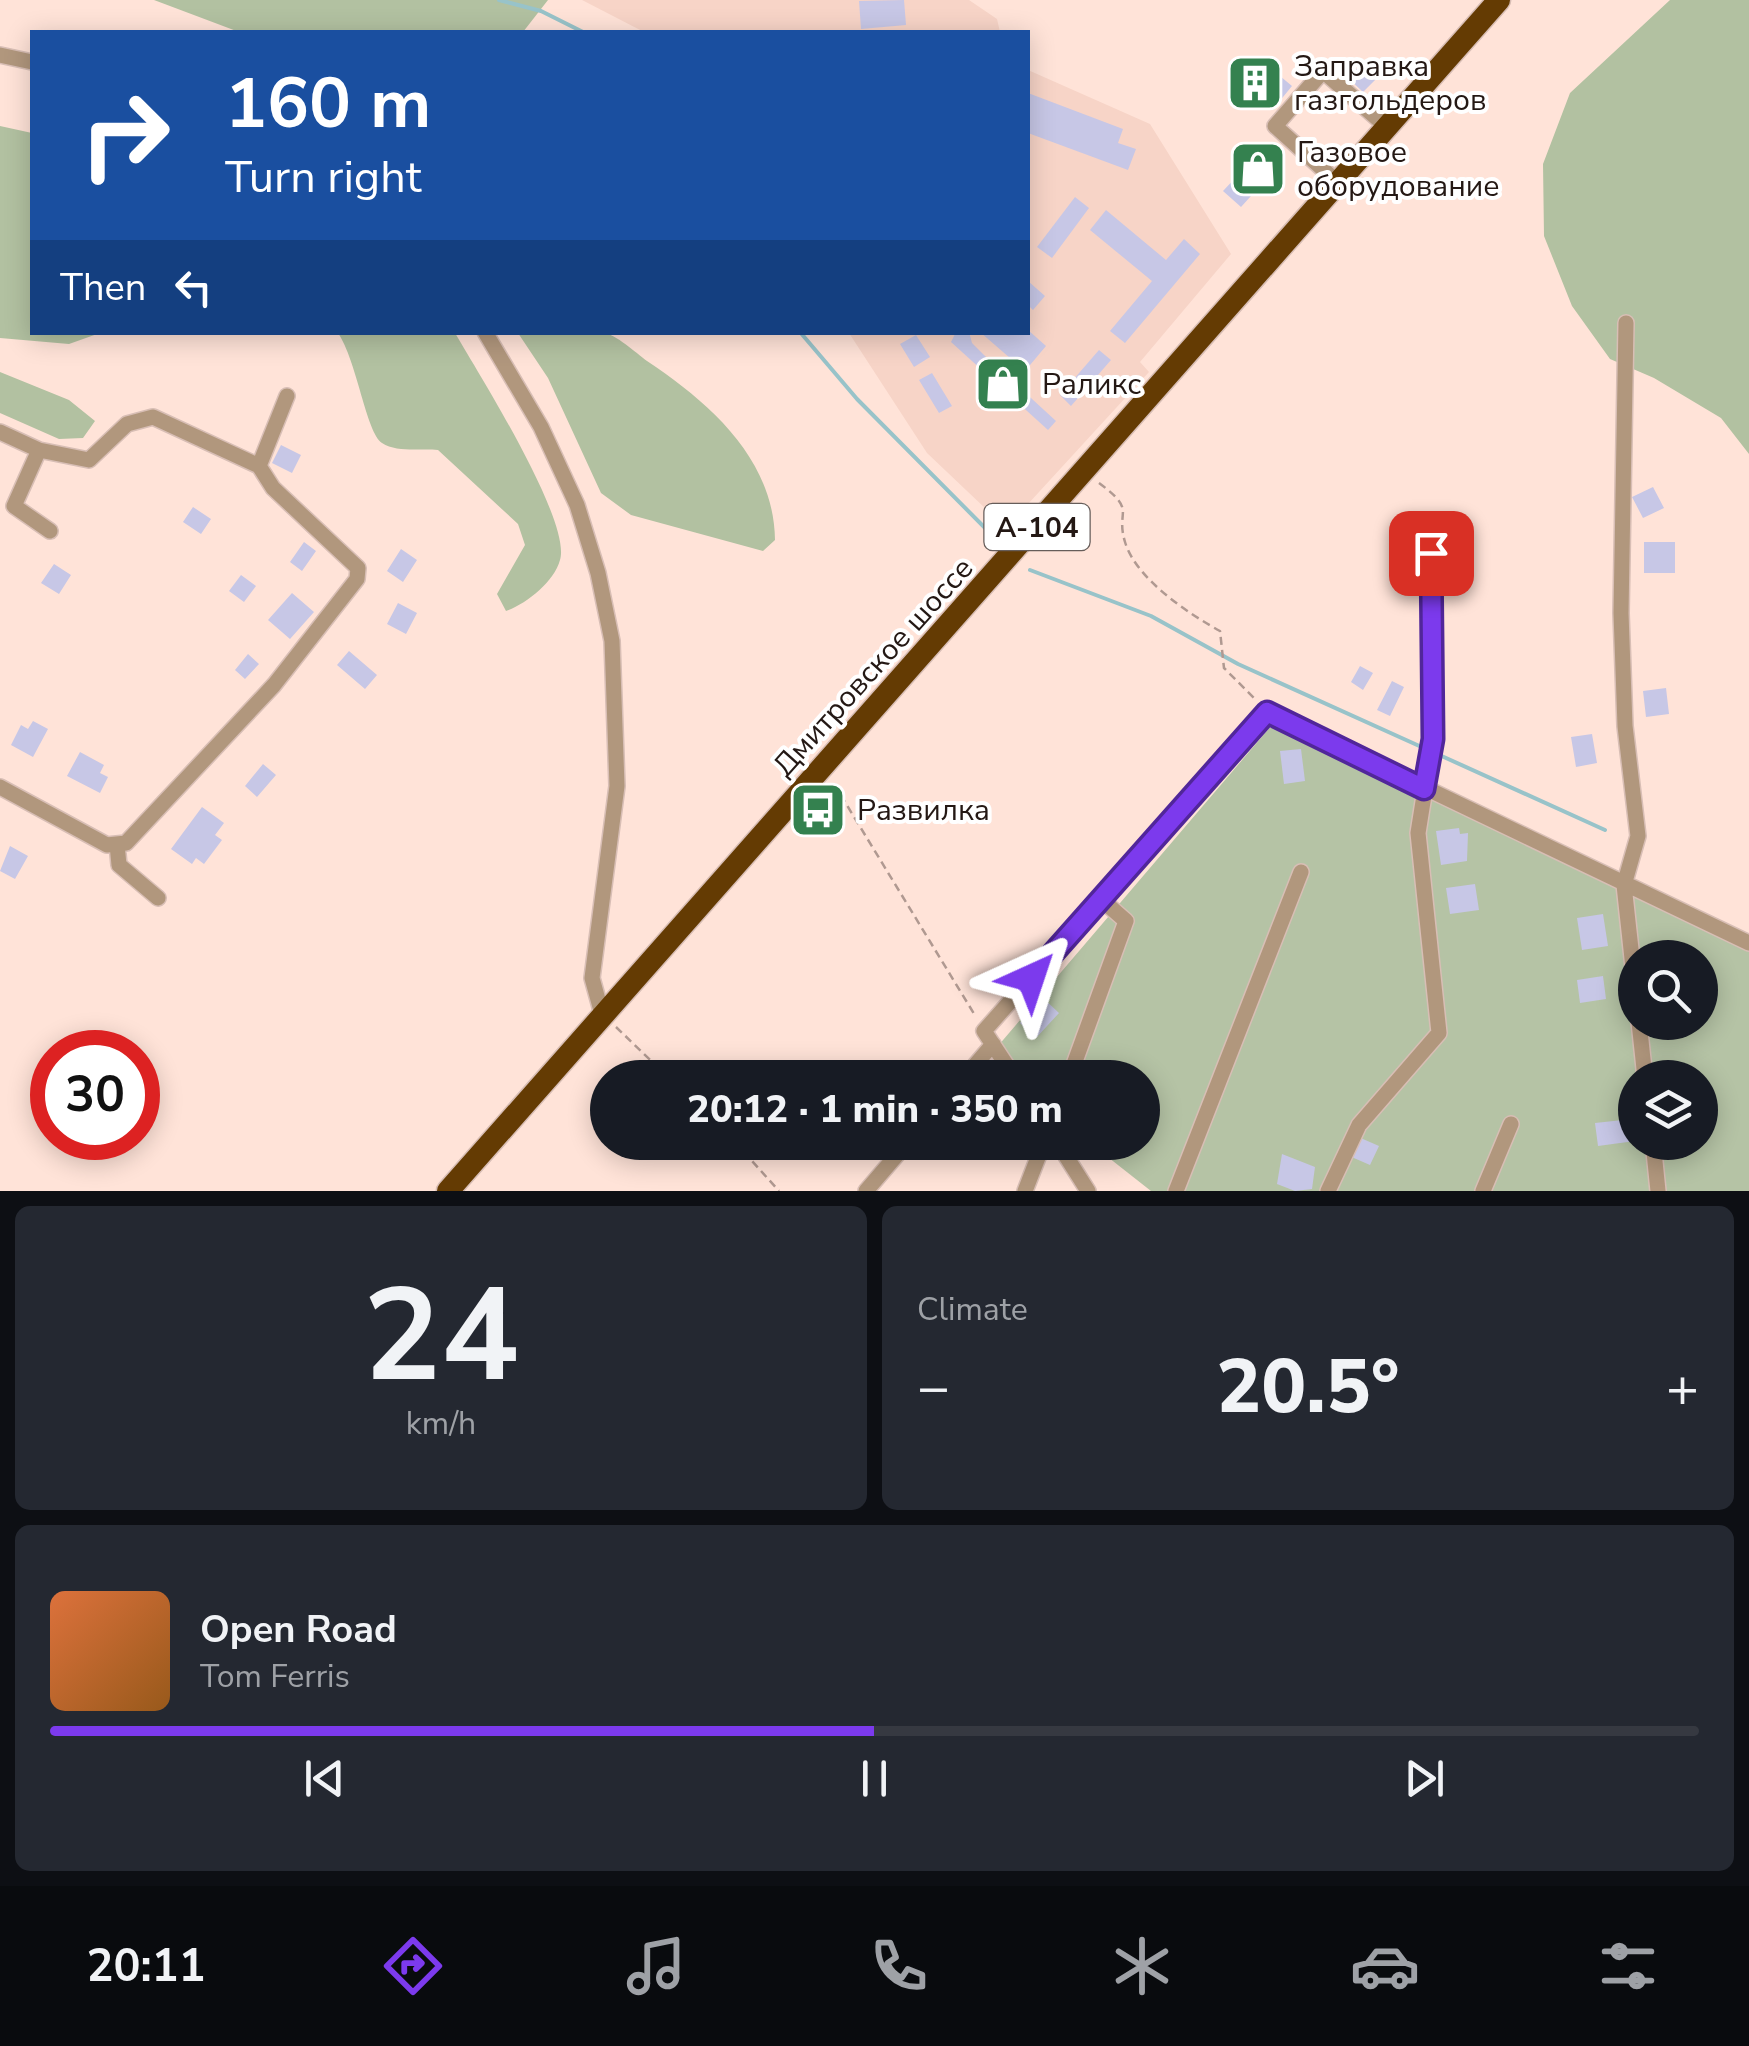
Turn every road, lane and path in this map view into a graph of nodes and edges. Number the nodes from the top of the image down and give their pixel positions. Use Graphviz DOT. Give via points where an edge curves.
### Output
graph roads {
  1 [pos="1498,1"];
  2 [pos="0,55"];
  3 [pos="30,62"];
  4 [pos="1387,127"];
  5 [pos="1337,182"];
  6 [pos="1626,322"];
  7 [pos="487,335"];
  8 [pos="287,396"];
  9 [pos="0,432"];
  10 [pos="39,450"];
  11 [pos="259,466"];
  12 [pos="1086,473"];
  13 [pos="50,531"];
  14 [pos="1431,553"];
  15 [pos="1267,712"];
  16 [pos="824,767"];
  17 [pos="0,787"];
  18 [pos="1424,789"];
  19 [pos="117,844"];
  20 [pos="1301,872"];
  21 [pos="1624,886"];
  22 [pos="158,898"];
  23 [pos="1101,899"];
  24 [pos="1630,940"];
  25 [pos="1749,944"];
  26 [pos="602,1014"];
  27 [pos="989,1037"];
  28 [pos="650,1060"];
  29 [pos="975,1060"];
  30 [pos="1003,1060"];
  31 [pos="1076,1060"];
  32 [pos="1511,1124"];
  33 [pos="752,1160"];
  34 [pos="893,1160"];
  35 [pos="1037,1160"];
  36 [pos="1068,1160"];
  37 [pos="1655,1160"];
  38 [pos="448,1191"];
  39 [pos="779,1191"];
  40 [pos="866,1191"];
  41 [pos="1024,1191"];
  42 [pos="1088,1191"];
  43 [pos="1176,1191"];
  44 [pos="1328,1191"];
  45 [pos="1483,1191"];
  46 [pos="1658,1191"];
  1 -- 4 [label="highway, Дмитровское шоссе / А-104"];
  2 -- 3 [label="street"];
  4 -- 5 [label="highway, Дмитровское шоссе / А-104"];
  4 -- 5 [label="street" via="1323,71 1275,126"];
  5 -- 12 [label="highway, Дмитровское шоссе / А-104"];
  6 -- 21 [label="street" via="1622,613 1625,726 1638,836"];
  7 -- 26 [label="street" via="541,427 576,505 612,641 616,786 592,978"];
  8 -- 11 [label="street"];
  9 -- 10 [label="street"];
  10 -- 11 [label="street" via="89,460 127,424 153,417"];
  10 -- 13 [label="street" via="14,506"];
  11 -- 19 [label="street" via="273,488 358,568 358,579 224,741 126,844"];
  12 -- 15 [label="path" via="1119,498 1125,541 1149,578 1220,632 1224,668"];
  12 -- 16 [label="highway, Дмитровское шоссе / А-104"];
  14 -- 18 [label="street" via="1433,739"];
  15 -- 18 [label="street"];
  15 -- 23 [label="street"];
  16 -- 26 [label="highway, Дмитровское шоссе / А-104"];
  16 -- 27 [label="path"];
  17 -- 19 [label="street" via="107,845"];
  18 -- 21 [label="street"];
  18 -- 44 [label="street" via="1418,833 1440,1033 1360,1125"];
  19 -- 22 [label="street" via="119,865"];
  20 -- 43 [label="street"];
  21 -- 24 [label="street"];
  21 -- 25 [label="street"];
  23 -- 27 [label="street"];
  23 -- 31 [label="street" via="1126,921"];
  26 -- 28 [label="path"];
  26 -- 38 [label="highway, Дмитровское шоссе / А-104"];
  27 -- 29 [label="street"];
  27 -- 30 [label="street"];
  32 -- 45 [label="street"];
  33 -- 39 [label="path"];
  34 -- 40 [label="street"];
  35 -- 41 [label="street"];
  36 -- 42 [label="street"];
  37 -- 46 [label="street"];
}
